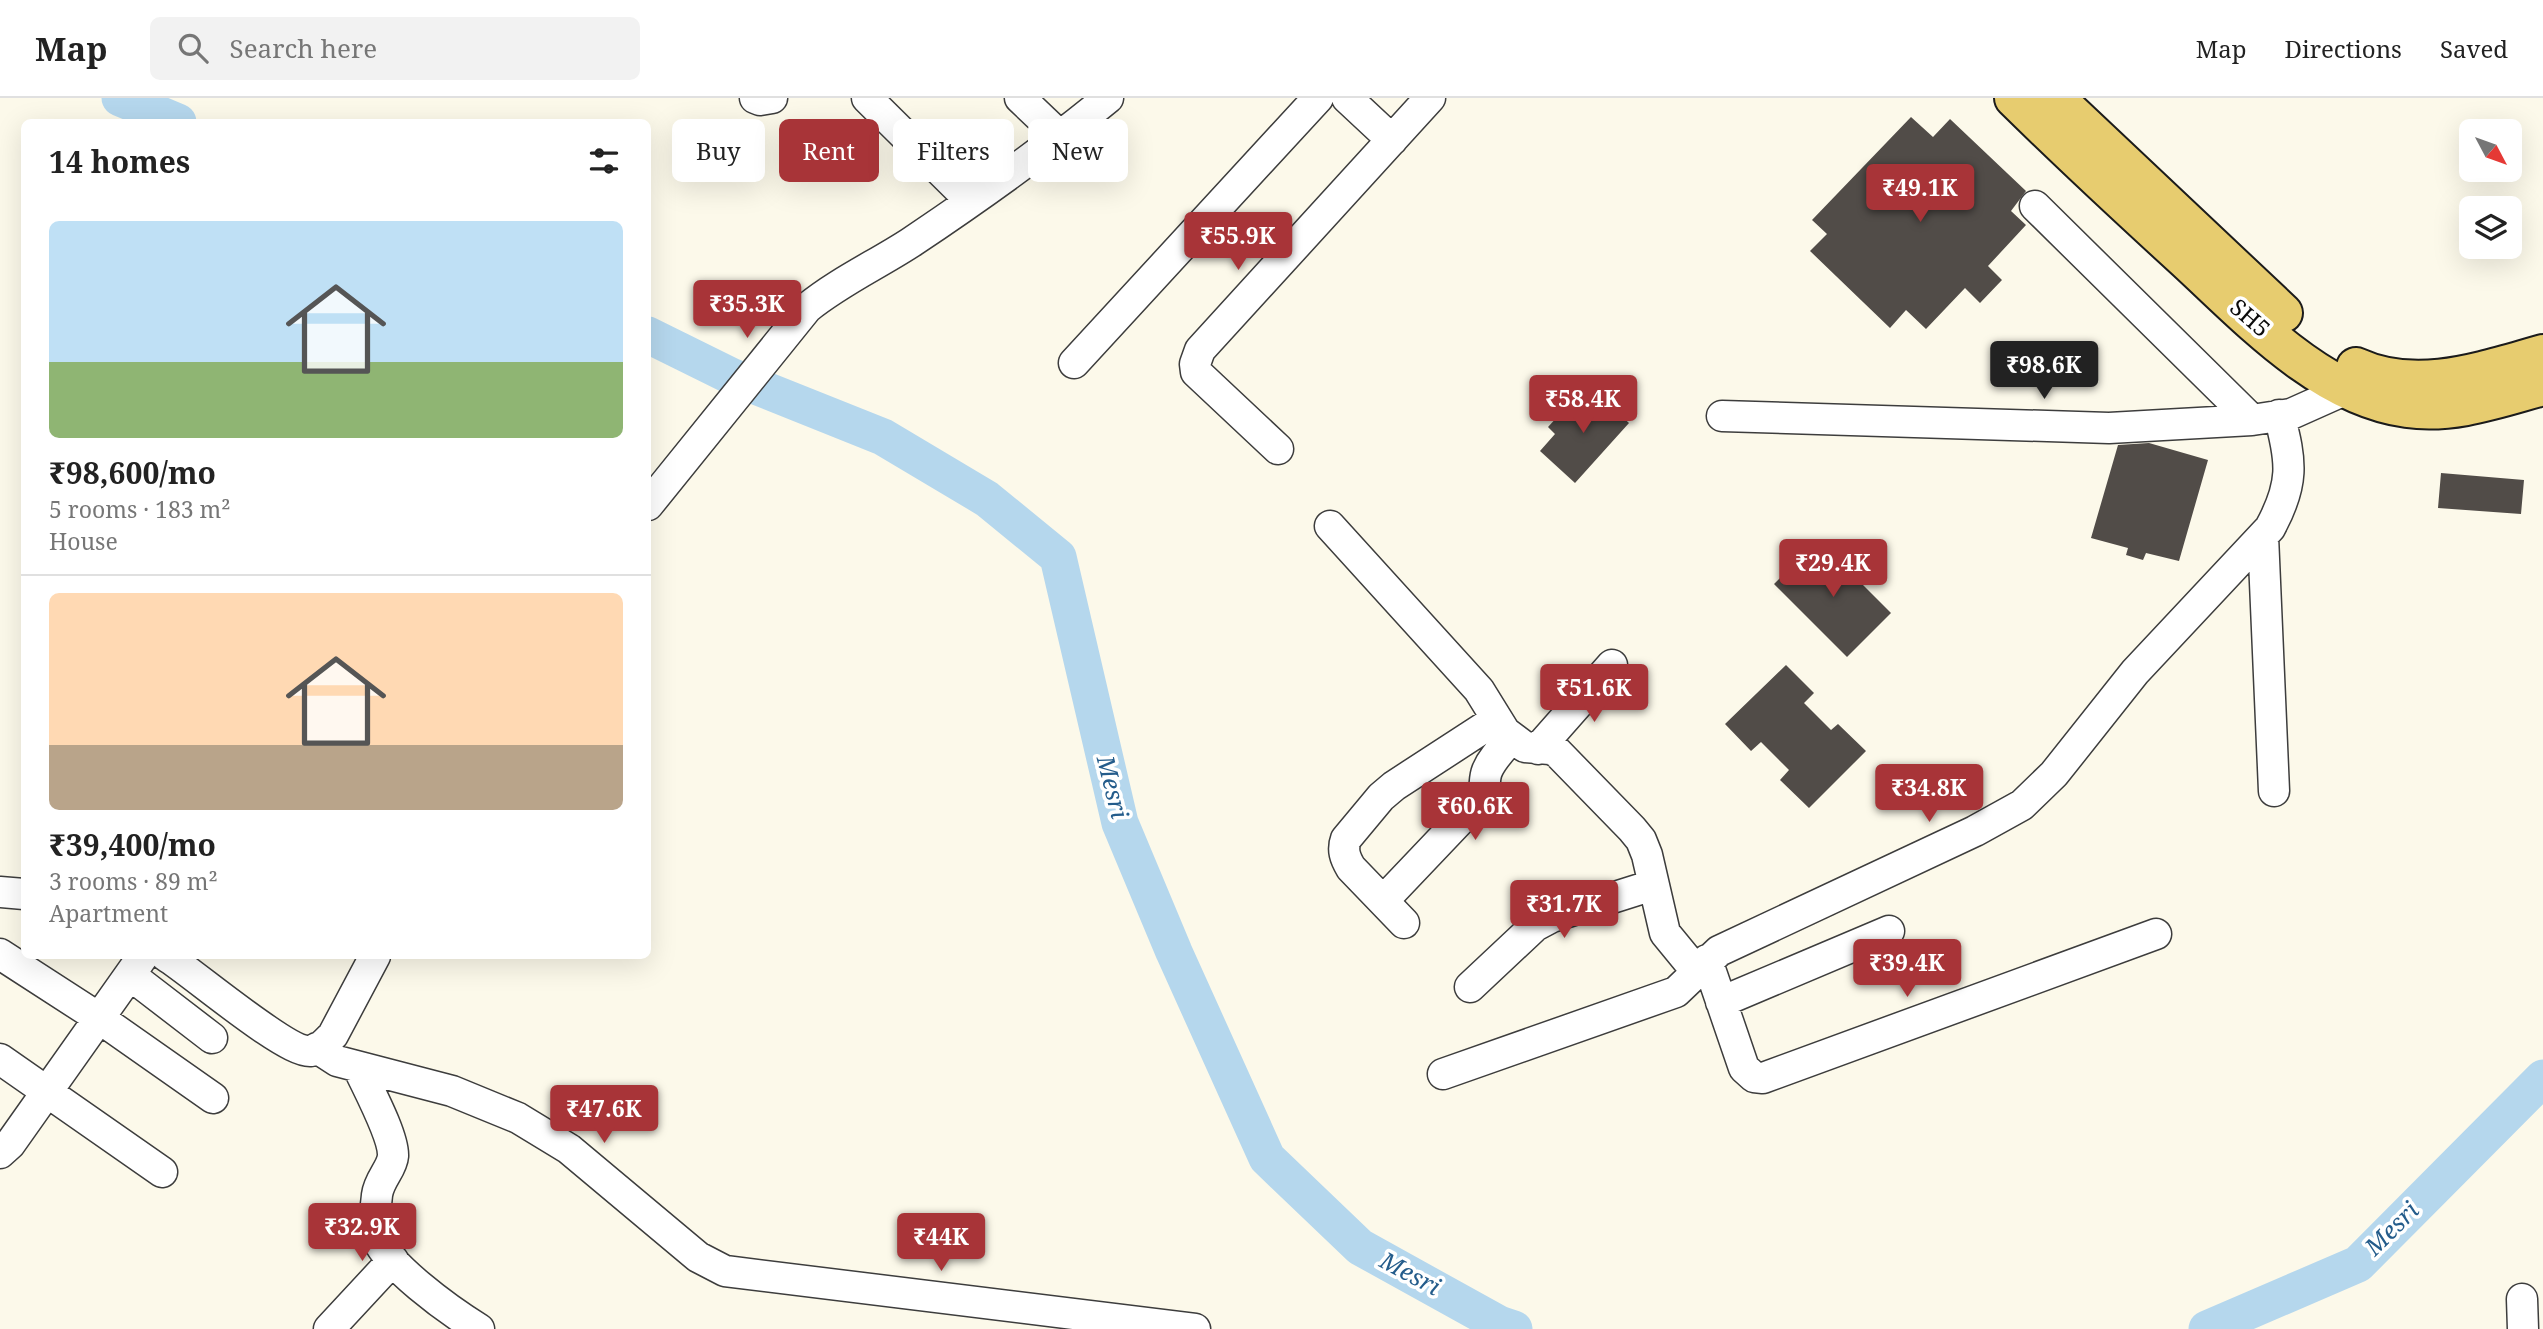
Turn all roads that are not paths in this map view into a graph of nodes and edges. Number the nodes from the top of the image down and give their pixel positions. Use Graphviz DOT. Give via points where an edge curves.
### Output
graph roads {
  1 [pos="755,98"];
  2 [pos="772,98"];
  3 [pos="867,98"];
  4 [pos="1020,98"];
  5 [pos="1108,98"];
  6 [pos="1318,98"];
  7 [pos="1347,98"];
  8 [pos="1430,98"];
  9 [pos="2014,98"];
  10 [pos="2055,98"];
  11 [pos="1042,119"];
  12 [pos="1083,119"];
  13 [pos="1392,140"];
  14 [pos="1028,160"];
  15 [pos="971,201"];
  16 [pos="2035,206"];
  17 [pos="2543,355"];
  18 [pos="1074,363"];
  19 [pos="2358,381"];
  20 [pos="2543,386"];
  21 [pos="1722,416"];
  22 [pos="2265,417"];
  23 [pos="1278,449"];
  24 [pos="651,501"];
  25 [pos="1331,526"];
  26 [pos="2263,536"];
  27 [pos="1612,665"];
  28 [pos="1516,735"];
  29 [pos="2274,791"];
  30 [pos="1653,885"];
  31 [pos="0,892"];
  32 [pos="21,894"];
  33 [pos="1383,901"];
  34 [pos="1404,923"];
  35 [pos="1889,931"];
  36 [pos="2156,934"];
  37 [pos="0,954"];
  38 [pos="170,959"];
  39 [pos="373,959"];
  40 [pos="136,965"];
  41 [pos="1702,966"];
  42 [pos="1470,987"];
  43 [pos="1721,1002"];
  44 [pos="236,1007"];
  45 [pos="99,1018"];
  46 [pos="212,1038"];
  47 [pos="317,1048"];
  48 [pos="0,1059"];
  49 [pos="358,1067"];
  50 [pos="1443,1074"];
  51 [pos="183,1077"];
  52 [pos="48,1091"];
  53 [pos="213,1098"];
  54 [pos="0,1153"];
  55 [pos="162,1172"];
  56 [pos="393,1260"];
  57 [pos="2522,1299"];
  58 [pos="329,1329"];
  59 [pos="479,1329"];
  60 [pos="1195,1329"];
  61 [pos="2523,1329"];
  1 -- 2 [label="street"];
  3 -- 15 [label="street"];
  4 -- 11 [label="street"];
  5 -- 12 [label="street"];
  6 -- 18 [label="street"];
  7 -- 13 [label="street"];
  8 -- 13 [label="street"];
  9 -- 19 [label="main road, SH5" via="2265,331 2319,373"];
  10 -- 19 [label="main road, SH5" via="2299,328 2349,364"];
  13 -- 23 [label="street" via="1200,350 1196,372"];
  14 -- 15 [label="street"];
  15 -- 24 [label="street" via="822,295 797,318"];
  16 -- 22 [label="street"];
  17 -- 19 [label="main road, SH5" via="2466,375"];
  19 -- 20 [label="main road, SH5" via="2376,402 2439,409 2472,406"];
  19 -- 22 [label="street" via="2291,414"];
  21 -- 22 [label="street" via="2109,428"];
  22 -- 26 [label="street" via="2289,452 2289,472 2282,506"];
  25 -- 28 [label="street"];
  26 -- 29 [label="street"];
  26 -- 41 [label="street" via="2136,672 2054,774 2022,805 1744,938"];
  27 -- 28 [label="street"];
  28 -- 30 [label="street" via="1557,751 1632,829 1647,855"];
  28 -- 33 [label="street" via="1486,772 1480,799"];
  28 -- 33 [label="street" via="1394,786 1346,839 1345,858"];
  30 -- 41 [label="street" via="1665,933"];
  30 -- 42 [label="street" via="1535,926"];
  31 -- 32 [label="street"];
  33 -- 34 [label="street"];
  35 -- 43 [label="street"];
  36 -- 43 [label="street" via="1763,1078 1744,1068"];
  37 -- 45 [label="street"];
  38 -- 44 [label="street"];
  39 -- 47 [label="street" via="333,1035"];
  40 -- 45 [label="street"];
  40 -- 46 [label="street"];
  41 -- 43 [label="street"];
  41 -- 50 [label="street" via="1676,992"];
  44 -- 46 [label="street"];
  44 -- 47 [label="street" via="297,1048"];
  45 -- 51 [label="street"];
  45 -- 52 [label="street"];
  46 -- 51 [label="street"];
  47 -- 49 [label="street"];
  48 -- 52 [label="street"];
  49 -- 56 [label="street" via="393,1157 379,1184 374,1231"];
  49 -- 60 [label="street" via="453,1091 518,1118 569,1149 698,1257 725,1271"];
  51 -- 53 [label="street"];
  52 -- 54 [label="street"];
  52 -- 55 [label="street"];
  56 -- 58 [label="street"];
  56 -- 59 [label="street" via="424,1290"];
  57 -- 61 [label="street"];
}
